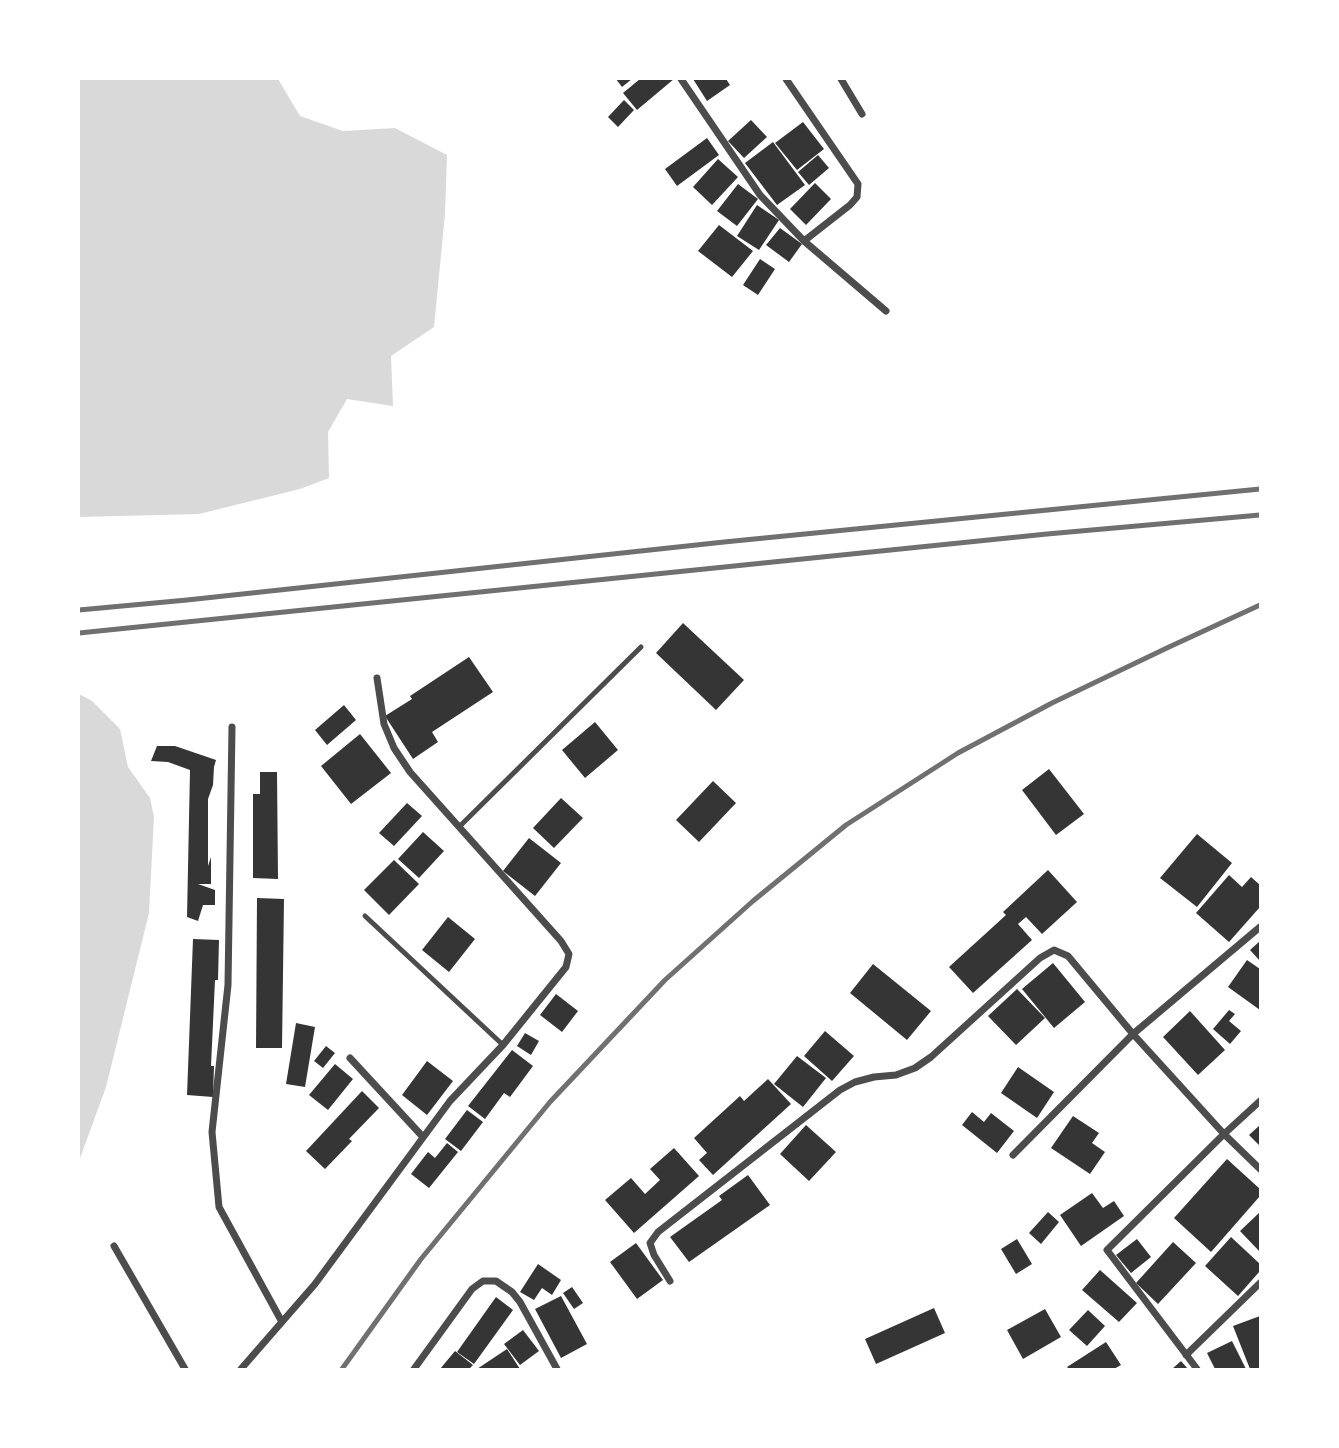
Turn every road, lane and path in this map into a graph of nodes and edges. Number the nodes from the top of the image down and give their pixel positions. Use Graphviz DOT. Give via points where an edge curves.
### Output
graph roads {
  1 [pos="681,79"];
  2 [pos="786,79"];
  3 [pos="841,79"];
  4 [pos="862,114"];
  5 [pos="804,241"];
  6 [pos="886,312"];
  7 [pos="641,647"];
  8 [pos="377,678"];
  9 [pos="232,727"];
  10 [pos="459,827"];
  11 [pos="365,916"];
  12 [pos="1260,927"];
  13 [pos="1133,1034"];
  14 [pos="503,1045"];
  15 [pos="350,1058"];
  16 [pos="1260,1101"];
  17 [pos="1224,1134"];
  18 [pos="423,1137"];
  19 [pos="1013,1155"];
  20 [pos="1260,1169"];
  21 [pos="114,1246"];
  22 [pos="670,1282"];
  23 [pos="1260,1283"];
  24 [pos="282,1322"];
  25 [pos="1185,1355"];
  26 [pos="185,1369"];
  27 [pos="241,1369"];
  28 [pos="414,1369"];
  29 [pos="557,1369"];
  30 [pos="1197,1369"];
  1 -- 5 [label="street" via="760,195"];
  2 -- 5 [label="street" via="858,184 857,197 850,205"];
  3 -- 4 [label="street"];
  5 -- 6 [label="street"];
  7 -- 10 [label="lane"];
  8 -- 10 [label="street" via="384,724 394,748"];
  9 -- 24 [label="street" via="228,985 212,1132 219,1207"];
  10 -- 14 [label="street" via="569,954 566,967"];
  11 -- 14 [label="lane"];
  12 -- 13 [label="street"];
  13 -- 17 [label="street"];
  13 -- 19 [label="street"];
  13 -- 22 [label="street" via="1068,956 1054,950 931,1057 896,1075 855,1082 840,1090 658,1232 650,1243"];
  14 -- 18 [label="street"];
  15 -- 18 [label="street"];
  16 -- 17 [label="street"];
  17 -- 20 [label="street"];
  17 -- 25 [label="street" via="1107,1250"];
  18 -- 24 [label="street" via="316,1284"];
  21 -- 26 [label="street"];
  23 -- 25 [label="street"];
  24 -- 27 [label="street"];
  25 -- 30 [label="street"];
  28 -- 29 [label="street" via="472,1289 483,1281 496,1281 520,1302"];
}
